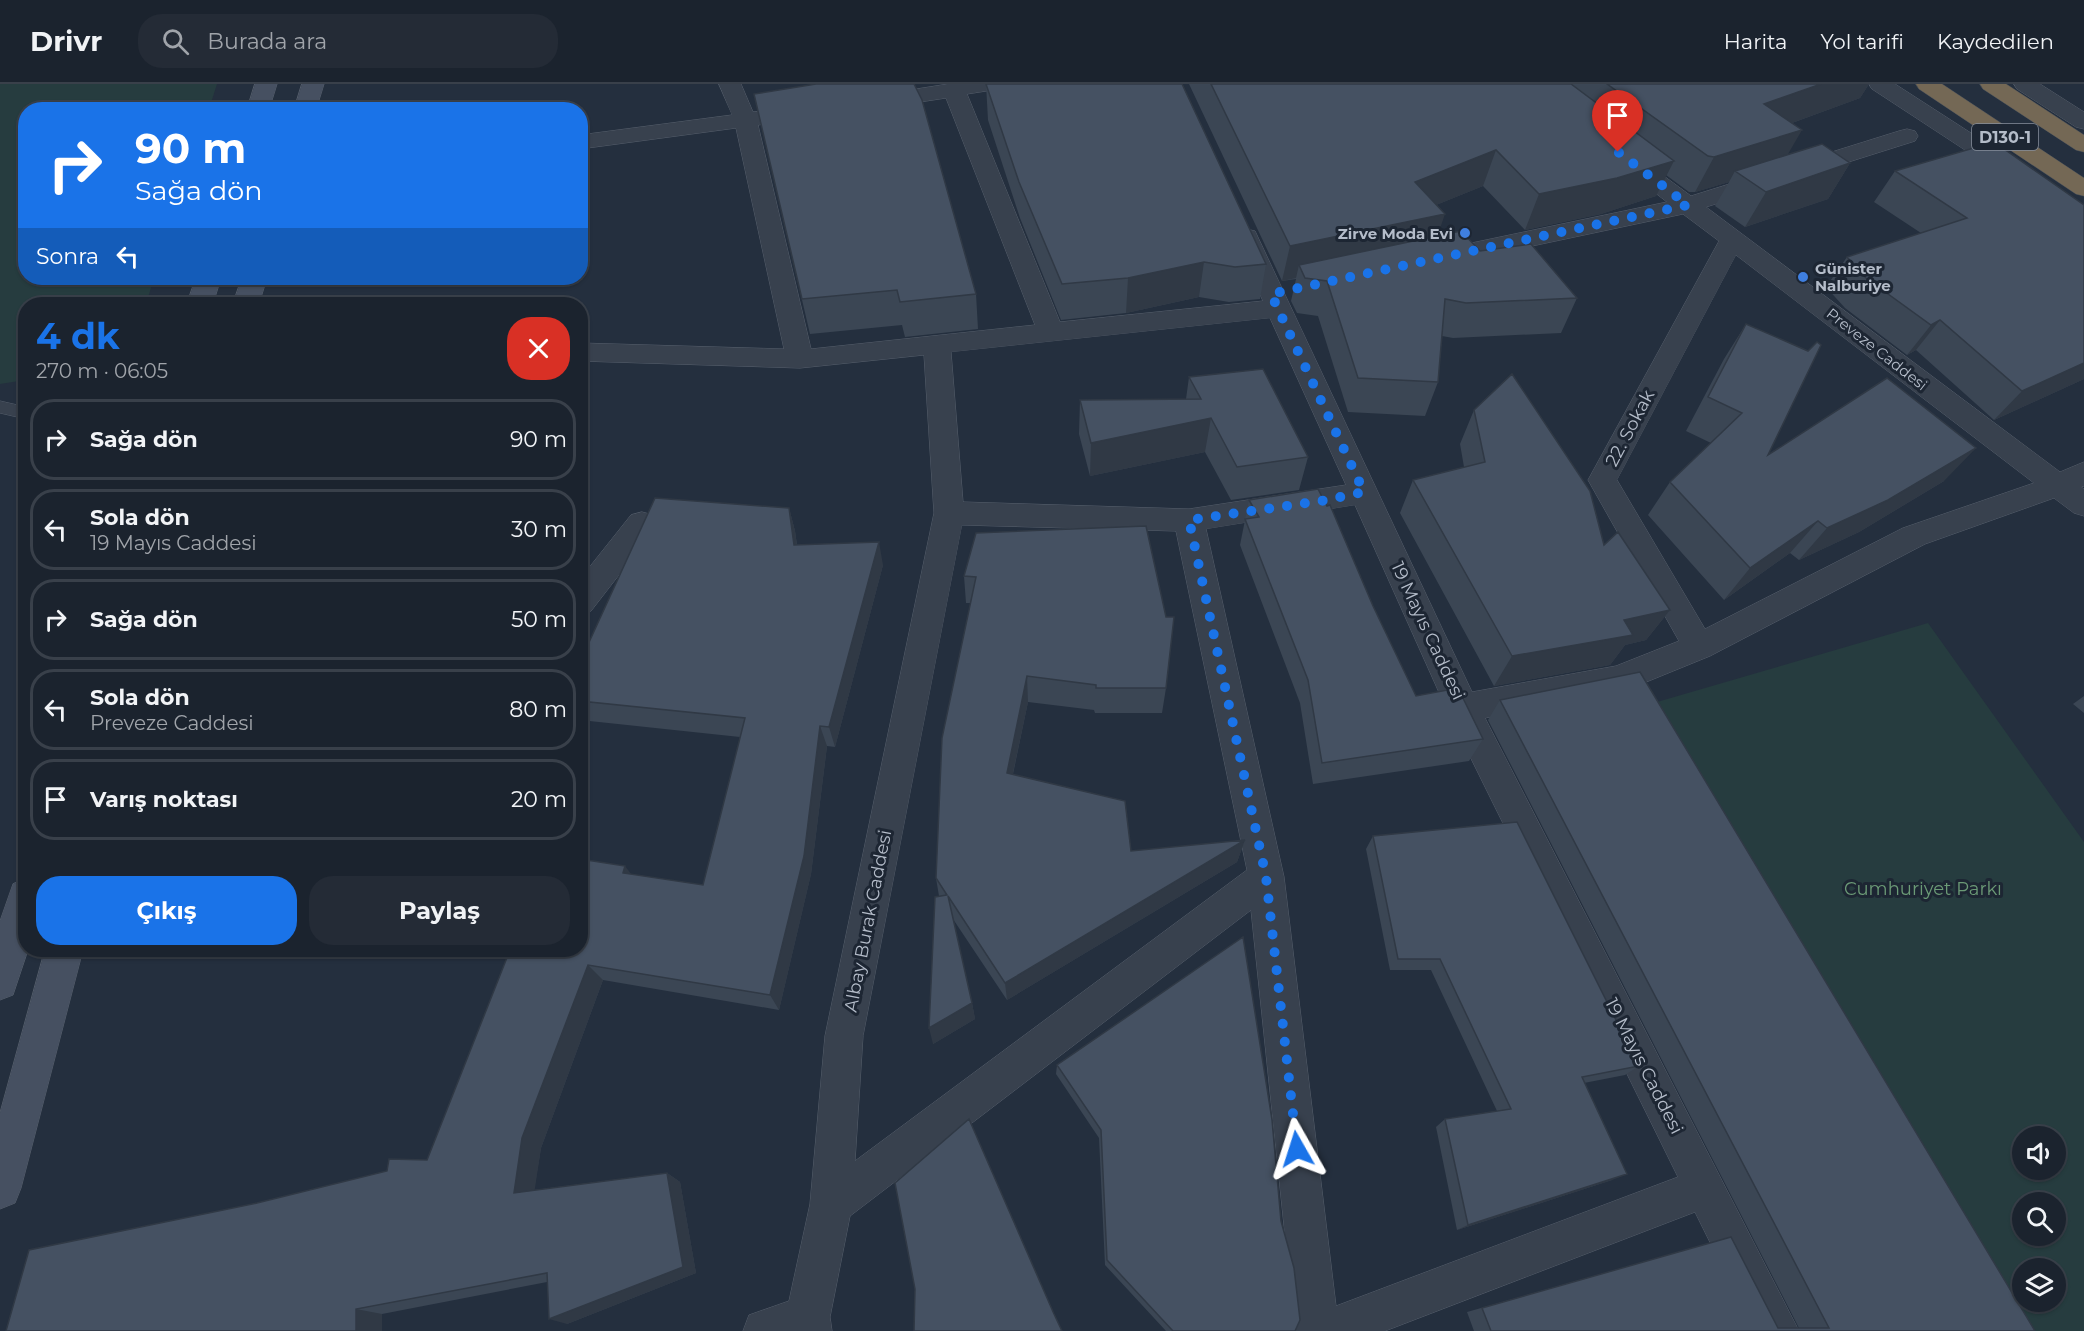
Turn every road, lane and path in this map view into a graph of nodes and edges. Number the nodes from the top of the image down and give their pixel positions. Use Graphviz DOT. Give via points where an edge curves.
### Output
graph roads {
  1 [pos="266,84"];
  2 [pos="313,84"];
  3 [pos="730,84"];
  4 [pos="991,84"];
  5 [pos="1880,84"];
  6 [pos="1927,84"];
  7 [pos="1991,84"];
  8 [pos="2025,84"];
  9 [pos="954,90"];
  10 [pos="260,102"];
  11 [pos="307,102"];
  12 [pos="850,105"];
  13 [pos="827,109"];
  14 [pos="746,121"];
  15 [pos="2084,122"];
  16 [pos="1907,136"];
  17 [pos="588,141"];
  18 [pos="1608,145"];
  19 [pos="2084,145"];
  20 [pos="2084,189"];
  21 [pos="1688,205"];
  22 [pos="1233,210"];
  23 [pos="2084,217"];
  24 [pos="1733,238"];
  25 [pos="1407,265"];
  26 [pos="1281,297"];
  27 [pos="1051,333"];
  28 [pos="936,345"];
  29 [pos="588,352"];
  30 [pos="800,359"];
  31 [pos="1,409"];
  32 [pos="18,412"];
  33 [pos="2071,479"];
  34 [pos="1364,492"];
  35 [pos="2084,505"];
  36 [pos="949,513"];
  37 [pos="1189,520"];
  38 [pos="642,523"];
  39 [pos="588,592"];
  40 [pos="1699,647"];
  41 [pos="1463,708"];
  42 [pos="1266,877"];
  43 [pos="18,922"];
  44 [pos="62,957"];
  45 [pos="0,982"];
  46 [pos="1705,1187"];
  47 [pos="0,1188"];
  48 [pos="831,1204"];
  49 [pos="809,1324"];
  50 [pos="765,1331"];
  51 [pos="1317,1331"];
  52 [pos="1328,1331"];
  53 [pos="1777,1331"];
  1 -- 10 [label="main road"];
  2 -- 11 [label="main road"];
  3 -- 14 [label="street"];
  4 -- 9 [label="street"];
  5 -- 23 [label="street"];
  6 -- 20 [label="highway, D130-1"];
  7 -- 19 [label="highway, D130-1"];
  8 -- 15 [label="street"];
  9 -- 12 [label="street"];
  9 -- 27 [label="street"];
  13 -- 14 [label="street"];
  14 -- 17 [label="street"];
  14 -- 30 [label="street"];
  16 -- 21 [label="street"];
  18 -- 21 [label="street, Preveze Caddesi"];
  21 -- 24 [label="street, Preveze Caddesi"];
  21 -- 25 [label="street"];
  22 -- 26 [label="street, 19 Mayıs Caddesi"];
  24 -- 33 [label="street, Preveze Caddesi"];
  24 -- 40 [label="street, 22. Sokak" via="1602,480"];
  26 -- 27 [label="street"];
  26 -- 34 [label="street, 19 Mayıs Caddesi"];
  27 -- 28 [label="street"];
  28 -- 30 [label="street"];
  28 -- 36 [label="street, Albay Burak Caddesi"];
  29 -- 30 [label="street"];
  31 -- 32 [label="lane"];
  33 -- 35 [label="street, Preveze Caddesi"];
  33 -- 40 [label="street" via="1914,536"];
  34 -- 37 [label="street"];
  34 -- 41 [label="street, 19 Mayıs Caddesi"];
  36 -- 37 [label="street"];
  36 -- 48 [label="street, Albay Burak Caddesi" via="844,1036"];
  37 -- 42 [label="street"];
  38 -- 39 [label="street"];
  40 -- 41 [label="street" via="1618,679"];
  41 -- 46 [label="street, 19 Mayıs Caddesi"];
  42 -- 48 [label="street"];
  42 -- 51 [label="street"];
  43 -- 45 [label="main road"];
  44 -- 47 [label="main road"];
  46 -- 52 [label="street"];
  46 -- 53 [label="street, 19 Mayıs Caddesi"];
  48 -- 49 [label="street, Albay Burak Caddesi"];
  49 -- 50 [label="street"];
}
